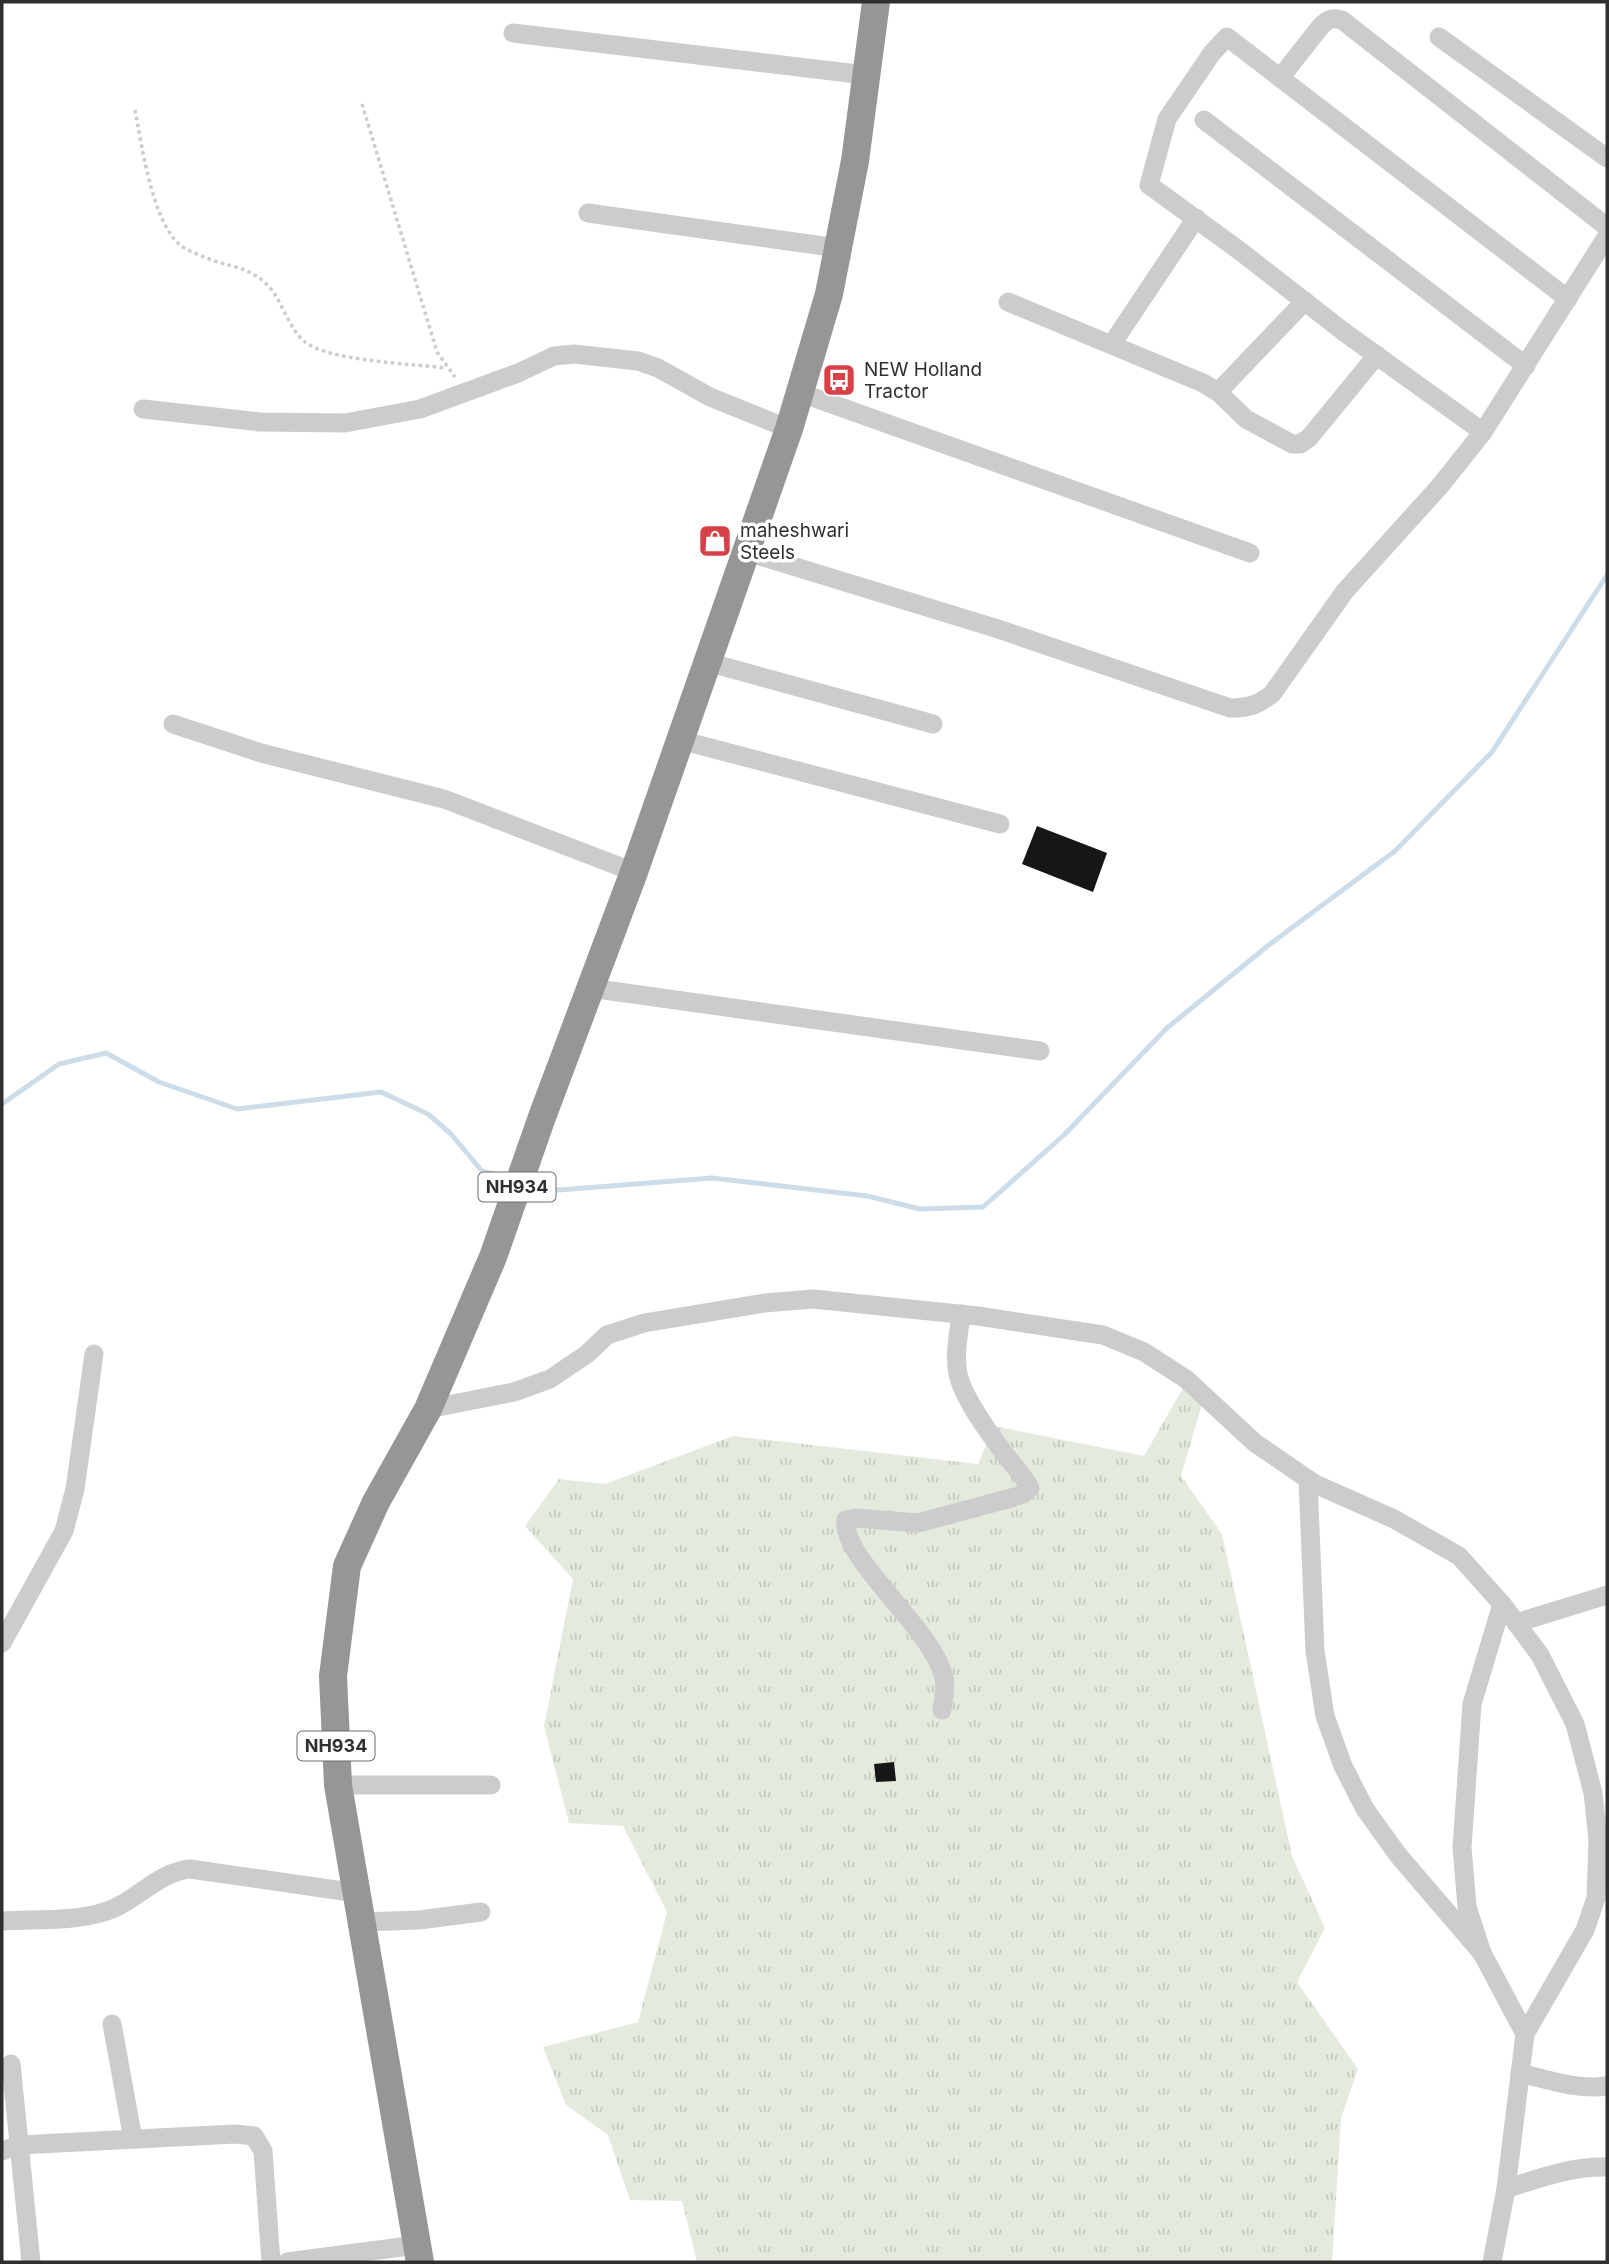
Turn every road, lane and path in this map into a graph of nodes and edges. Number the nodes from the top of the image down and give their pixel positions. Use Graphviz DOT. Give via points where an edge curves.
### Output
graph roads {
  1 [pos="876,2"];
  2 [pos="513,33"];
  3 [pos="1439,37"];
  4 [pos="866,75"];
  5 [pos="1280,78"];
  6 [pos="362,104"];
  7 [pos="135,110"];
  8 [pos="1204,120"];
  9 [pos="1607,158"];
  10 [pos="588,212"];
  11 [pos="1196,218"];
  12 [pos="1607,227"];
  13 [pos="1607,236"];
  14 [pos="838,248"];
  15 [pos="1568,299"];
  16 [pos="1305,301"];
  17 [pos="1008,302"];
  18 [pos="1112,344"];
  19 [pos="1377,355"];
  20 [pos="1526,366"];
  21 [pos="446,368"];
  22 [pos="484,385"];
  23 [pos="1218,392"];
  24 [pos="801,393"];
  25 [pos="142,410"];
  26 [pos="789,429"];
  27 [pos="1483,432"];
  28 [pos="747,552"];
  29 [pos="1250,553"];
  30 [pos="707,662"];
  31 [pos="173,723"];
  32 [pos="933,724"];
  33 [pos="680,740"];
  34 [pos="1000,824"];
  35 [pos="634,872"];
  36 [pos="590,988"];
  37 [pos="1040,1051"];
  38 [pos="961,1314"];
  39 [pos="94,1354"];
  40 [pos="428,1409"];
  41 [pos="1308,1479"];
  42 [pos="1607,1595"];
  43 [pos="1502,1604"];
  44 [pos="1517,1623"];
  45 [pos="2,1643"];
  46 [pos="942,1710"];
  47 [pos="338,1785"];
  48 [pos="491,1785"];
  49 [pos="1602,1838"];
  50 [pos="357,1893"];
  51 [pos="481,1912"];
  52 [pos="2,1921"];
  53 [pos="362,1922"];
  54 [pos="1482,1953"];
  55 [pos="112,2024"];
  56 [pos="1525,2034"];
  57 [pos="10,2064"];
  58 [pos="1520,2074"];
  59 [pos="1607,2086"];
  60 [pos="133,2139"];
  61 [pos="10,2148"];
  62 [pos="1607,2166"];
  63 [pos="1506,2189"];
  64 [pos="419,2253"];
  65 [pos="31,2262"];
  66 [pos="271,2262"];
  67 [pos="288,2262"];
  68 [pos="1492,2262"];
  1 -- 4 [label="highway, NH934"];
  2 -- 4 [label="street"];
  3 -- 9 [label="street"];
  4 -- 14 [label="highway, NH934"];
  5 -- 11 [label="street" via="1227,37 1167,118 1149,185"];
  5 -- 12 [label="street" via="1328,19 1342,20"];
  5 -- 15 [label="street"];
  6 -- 21 [label="path" via="437,352"];
  7 -- 21 [label="path" via="154,198 167,229 181,246 264,281 306,343 329,354"];
  8 -- 20 [label="street"];
  10 -- 14 [label="street"];
  11 -- 16 [label="street"];
  11 -- 18 [label="street"];
  13 -- 15 [label="street"];
  14 -- 24 [label="highway, NH934"];
  15 -- 20 [label="street"];
  16 -- 19 [label="street"];
  16 -- 23 [label="street"];
  17 -- 18 [label="street"];
  18 -- 23 [label="street"];
  19 -- 23 [label="street" via="1300,444 1246,419"];
  19 -- 27 [label="street"];
  20 -- 27 [label="street"];
  21 -- 22 [label="path" via="455,378"];
  22 -- 25 [label="street" via="419,409 345,423 260,422"];
  22 -- 26 [label="street" via="554,356 638,361"];
  24 -- 26 [label="highway, NH934"];
  24 -- 29 [label="street"];
  26 -- 28 [label="highway, NH934"];
  27 -- 28 [label="street" via="1353,581 1272,694 1246,708 1230,708 995,628"];
  28 -- 30 [label="highway, NH934"];
  30 -- 32 [label="street"];
  30 -- 33 [label="highway, NH934"];
  31 -- 35 [label="street" via="261,753 444,799"];
  33 -- 34 [label="street"];
  33 -- 35 [label="highway, NH934"];
  35 -- 36 [label="highway, NH934"];
  36 -- 37 [label="street"];
  36 -- 40 [label="highway, NH934" via="493,1257"];
  38 -- 40 [label="street" via="813,1299 644,1323 607,1335 550,1379 514,1392"];
  38 -- 41 [label="street" via="1103,1335 1144,1352 1186,1380 1255,1443"];
  38 -- 46 [label="street" via="958,1374 968,1399 1030,1488 1011,1498 918,1522 856,1518 846,1520 845,1528 883,1589 932,1648 944,1680"];
  39 -- 45 [label="street" via="75,1489 64,1531"];
  40 -- 47 [label="highway, NH934" via="376,1502 347,1566 333,1676"];
  41 -- 43 [label="street" via="1459,1556"];
  41 -- 54 [label="street" via="1315,1651 1325,1716 1343,1766 1365,1809 1398,1855"];
  42 -- 44 [label="street"];
  43 -- 44 [label="street"];
  43 -- 54 [label="street" via="1472,1704 1462,1847 1467,1907"];
  44 -- 49 [label="street" via="1540,1655 1575,1724"];
  47 -- 48 [label="street"];
  47 -- 50 [label="highway, NH934"];
  49 -- 56 [label="street" via="1596,1898 1585,1930"];
  50 -- 52 [label="street" via="177,1870 105,1912"];
  50 -- 53 [label="highway, NH934"];
  51 -- 53 [label="street"];
  53 -- 64 [label="highway, NH934"];
  54 -- 56 [label="street"];
  55 -- 60 [label="street"];
  56 -- 58 [label="street"];
  57 -- 61 [label="street"];
  58 -- 59 [label="street"];
  58 -- 63 [label="street"];
  60 -- 61 [label="street"];
  60 -- 66 [label="street" via="254,2136 263,2151"];
  61 -- 65 [label="street"];
  62 -- 63 [label="street" via="1553,2173"];
  63 -- 68 [label="street"];
  64 -- 67 [label="street"];
}
